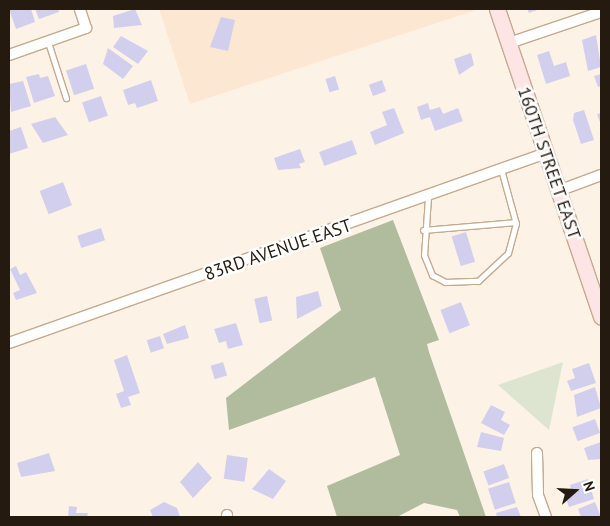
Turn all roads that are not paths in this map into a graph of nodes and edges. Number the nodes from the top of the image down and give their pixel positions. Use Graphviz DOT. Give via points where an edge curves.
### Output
graph roads {
  1 [pos="80,9"];
  2 [pos="497,9"];
  3 [pos="601,12"];
  4 [pos="48,41"];
  5 [pos="509,43"];
  6 [pos="9,55"];
  7 [pos="66,98"];
  8 [pos="546,153"];
  9 [pos="501,170"];
  10 [pos="601,175"];
  11 [pos="558,191"];
  12 [pos="428,196"];
  13 [pos="516,222"];
  14 [pos="423,230"];
  15 [pos="601,316"];
  16 [pos="9,343"];
  17 [pos="536,453"];
  18 [pos="546,517"];
  1 -- 4 [label="street" via="86,28"];
  2 -- 5 [label="main road, 160TH STREET EAST"];
  3 -- 5 [label="street"];
  4 -- 6 [label="street"];
  4 -- 7 [label="lane"];
  5 -- 8 [label="main road, 160TH STREET EAST"];
  8 -- 9 [label="street, 83RD AVENUE EAST"];
  8 -- 11 [label="main road, 160TH STREET EAST"];
  9 -- 12 [label="street, 83RD AVENUE EAST"];
  9 -- 13 [label="lane"];
  10 -- 11 [label="street"];
  11 -- 15 [label="main road, 160TH STREET EAST"];
  12 -- 14 [label="lane"];
  12 -- 16 [label="street, 83RD AVENUE EAST"];
  13 -- 14 [label="lane"];
  13 -- 14 [label="lane" via="508,253 499,266 471,283 445,282 432,275 424,255"];
  17 -- 18 [label="street" via="538,494"];
}
